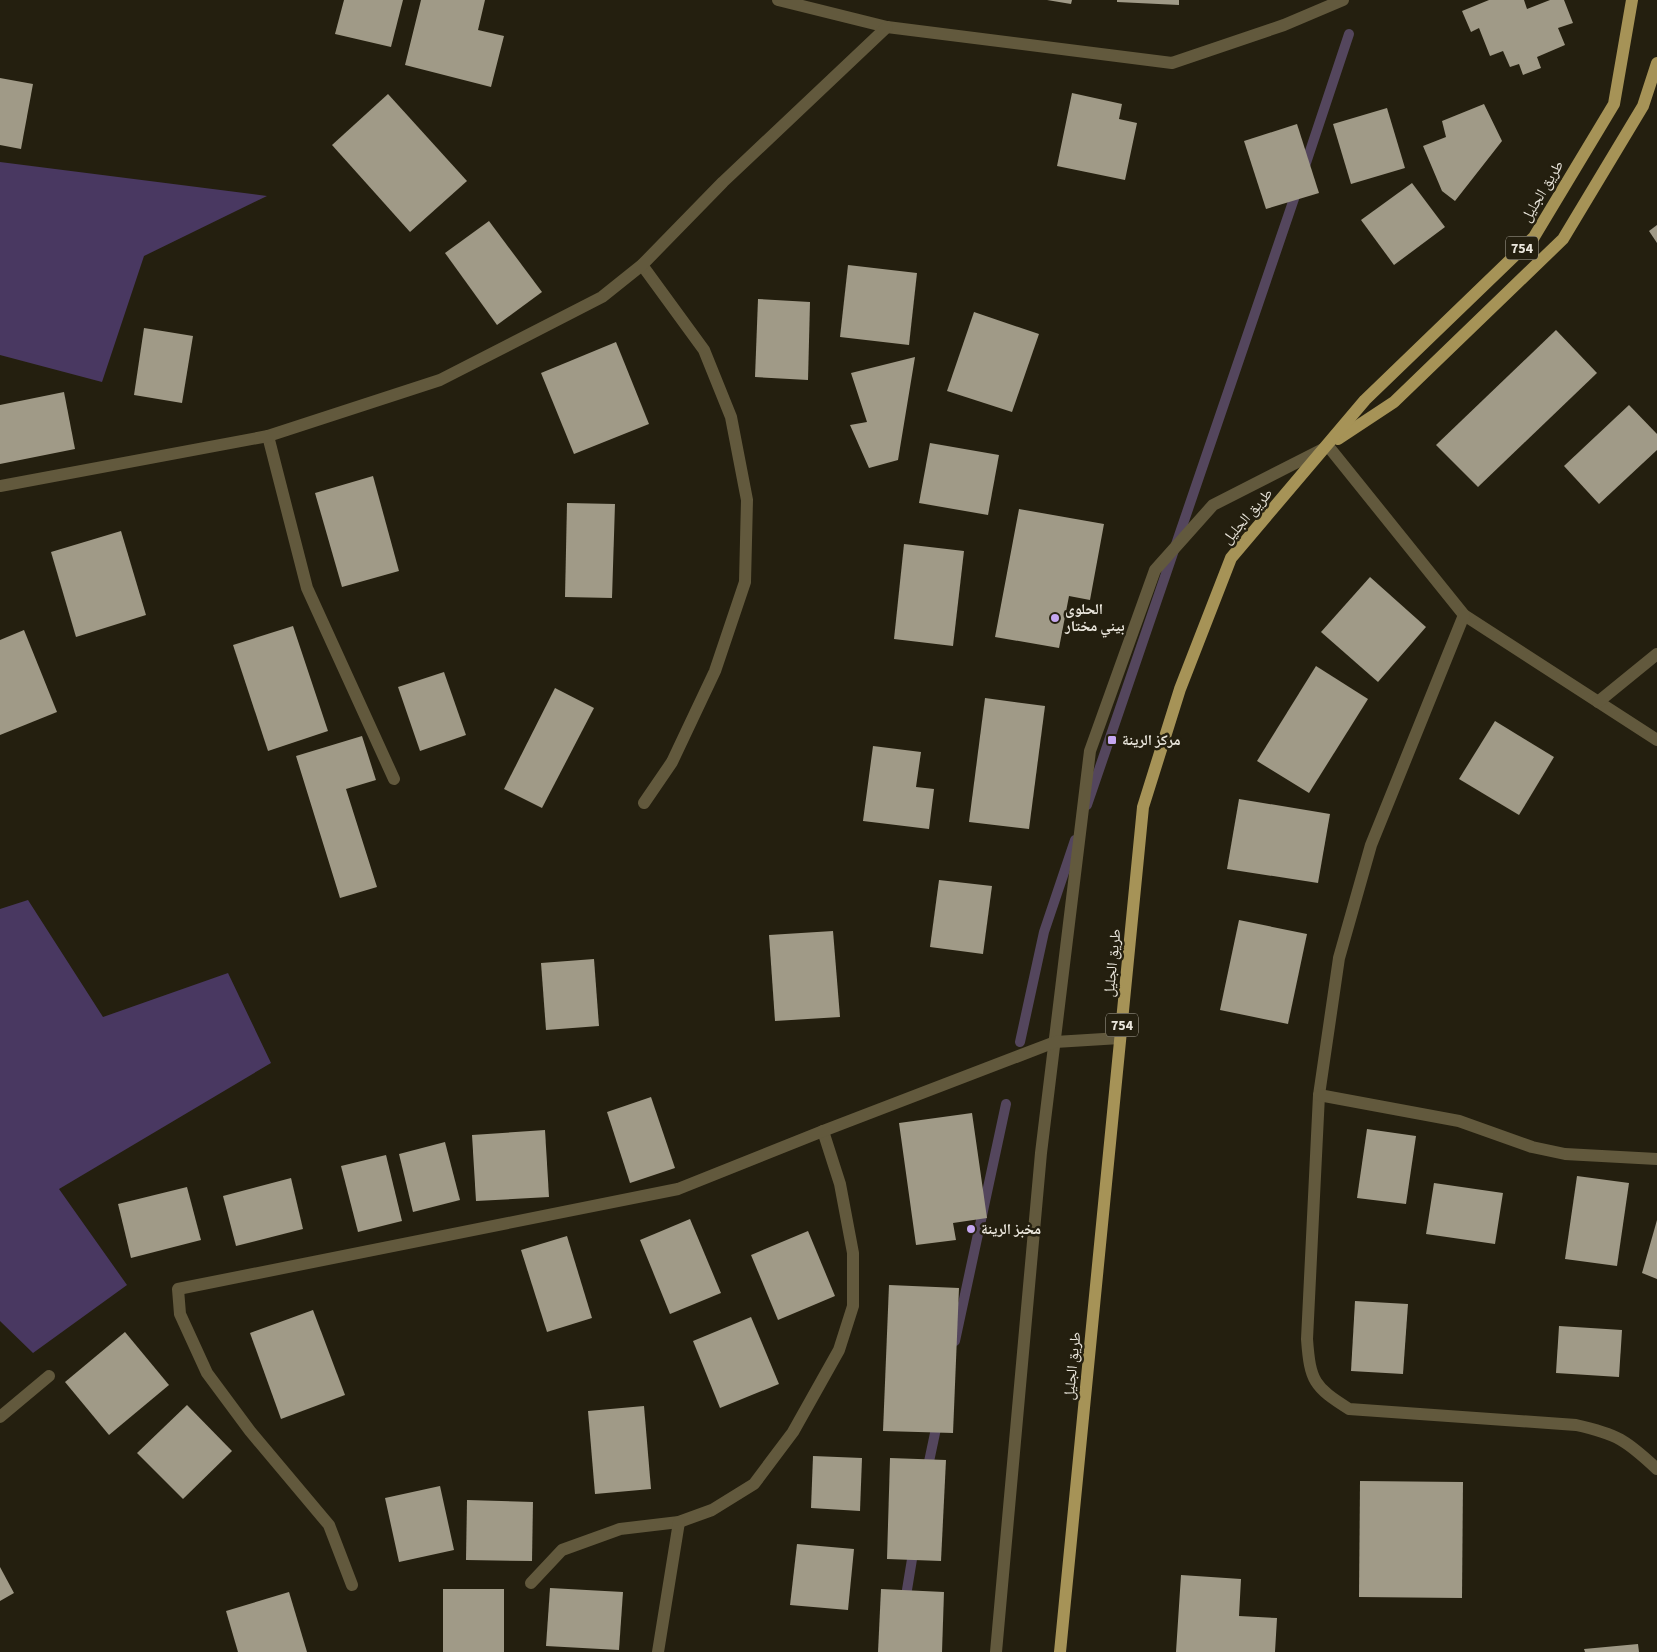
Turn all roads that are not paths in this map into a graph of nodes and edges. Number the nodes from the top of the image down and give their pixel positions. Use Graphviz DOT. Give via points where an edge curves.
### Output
graph roads {
  1 [pos="778,0"];
  2 [pos="1343,0"];
  3 [pos="1632,0"];
  4 [pos="887,27"];
  5 [pos="1657,63"];
  6 [pos="642,266"];
  7 [pos="268,436"];
  8 [pos="1328,446"];
  9 [pos="0,486"];
  10 [pos="1464,615"];
  11 [pos="1657,654"];
  12 [pos="1598,702"];
  13 [pos="1657,740"];
  14 [pos="394,779"];
  15 [pos="644,803"];
  16 [pos="1120,1038"];
  17 [pos="1055,1042"];
  18 [pos="1319,1095"];
  19 [pos="823,1131"];
  20 [pos="1657,1159"];
  21 [pos="49,1376"];
  22 [pos="0,1418"];
  23 [pos="1657,1469"];
  24 [pos="679,1522"];
  25 [pos="531,1583"];
  26 [pos="352,1585"];
  27 [pos="658,1652"];
  28 [pos="996,1652"];
  29 [pos="1060,1652"];
  1 -- 4 [label="street"];
  2 -- 4 [label="street" via="1284,25 1172,63"];
  3 -- 8 [label="main road, طريق الجليل / 754" via="1614,104 1534,237 1365,400"];
  4 -- 6 [label="street" via="723,182"];
  5 -- 8 [label="main road, طريق الجليل / 754" via="1643,106 1563,238 1394,402"];
  6 -- 7 [label="street" via="602,297 440,380"];
  6 -- 15 [label="street" via="704,350 731,417 747,500 745,582 715,671 672,762"];
  7 -- 9 [label="street"];
  7 -- 14 [label="street" via="307,588"];
  8 -- 10 [label="street"];
  8 -- 16 [label="main road, طريق الجليل / 754" via="1232,558 1180,689 1143,807"];
  8 -- 17 [label="street" via="1213,505 1155,570 1090,751"];
  10 -- 12 [label="street"];
  10 -- 18 [label="street" via="1371,845 1339,958"];
  11 -- 12 [label="street"];
  12 -- 13 [label="street"];
  16 -- 17 [label="street"];
  16 -- 29 [label="main road, طريق الجليل / 754"];
  17 -- 19 [label="street"];
  17 -- 28 [label="street" via="1041,1153"];
  18 -- 20 [label="street" via="1459,1121 1532,1147 1565,1154"];
  18 -- 23 [label="street" via="1307,1340 1310,1370 1324,1393 1349,1409 1576,1425 1629,1443"];
  19 -- 24 [label="street" via="840,1184 853,1253 853,1306 839,1350 793,1432 754,1484 712,1510"];
  19 -- 26 [label="street" via="678,1189 178,1289 180,1314 207,1373 250,1431 329,1525"];
  21 -- 22 [label="street"];
  24 -- 25 [label="street" via="620,1529 562,1550"];
  24 -- 27 [label="street"];
}
